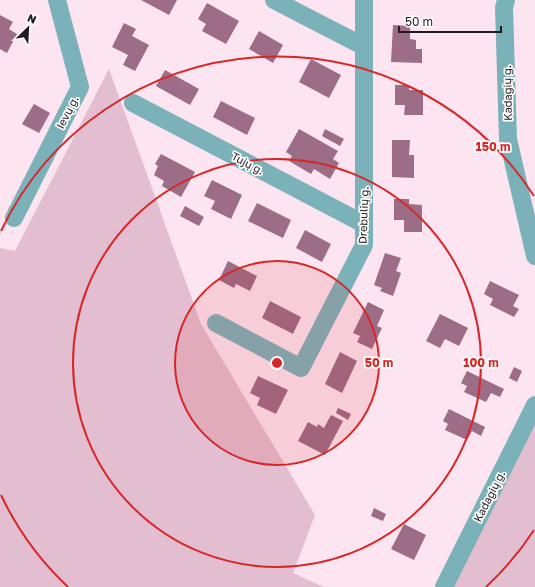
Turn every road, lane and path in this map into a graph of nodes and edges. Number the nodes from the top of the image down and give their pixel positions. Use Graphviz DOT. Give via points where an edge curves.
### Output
graph roads {
  1 [pos="58,0"];
  2 [pos="274,0"];
  3 [pos="364,0"];
  4 [pos="506,0"];
  5 [pos="363,46"];
  6 [pos="133,102"];
  7 [pos="14,218"];
  8 [pos="364,224"];
  9 [pos="535,256"];
  10 [pos="216,323"];
  11 [pos="535,405"];
  12 [pos="444,587"];
  1 -- 7 [label="street, Ievų g." via="80,87"];
  2 -- 5 [label="street"];
  3 -- 5 [label="street, Drebulių g."];
  4 -- 9 [label="street, Kadagių g." via="504,8 508,139"];
  5 -- 8 [label="street, Drebulių g."];
  6 -- 8 [label="street, Tujų g."];
  8 -- 10 [label="street, Drebulių g." via="364,246 302,368"];
  11 -- 12 [label="street, Kadagių g."];
}
